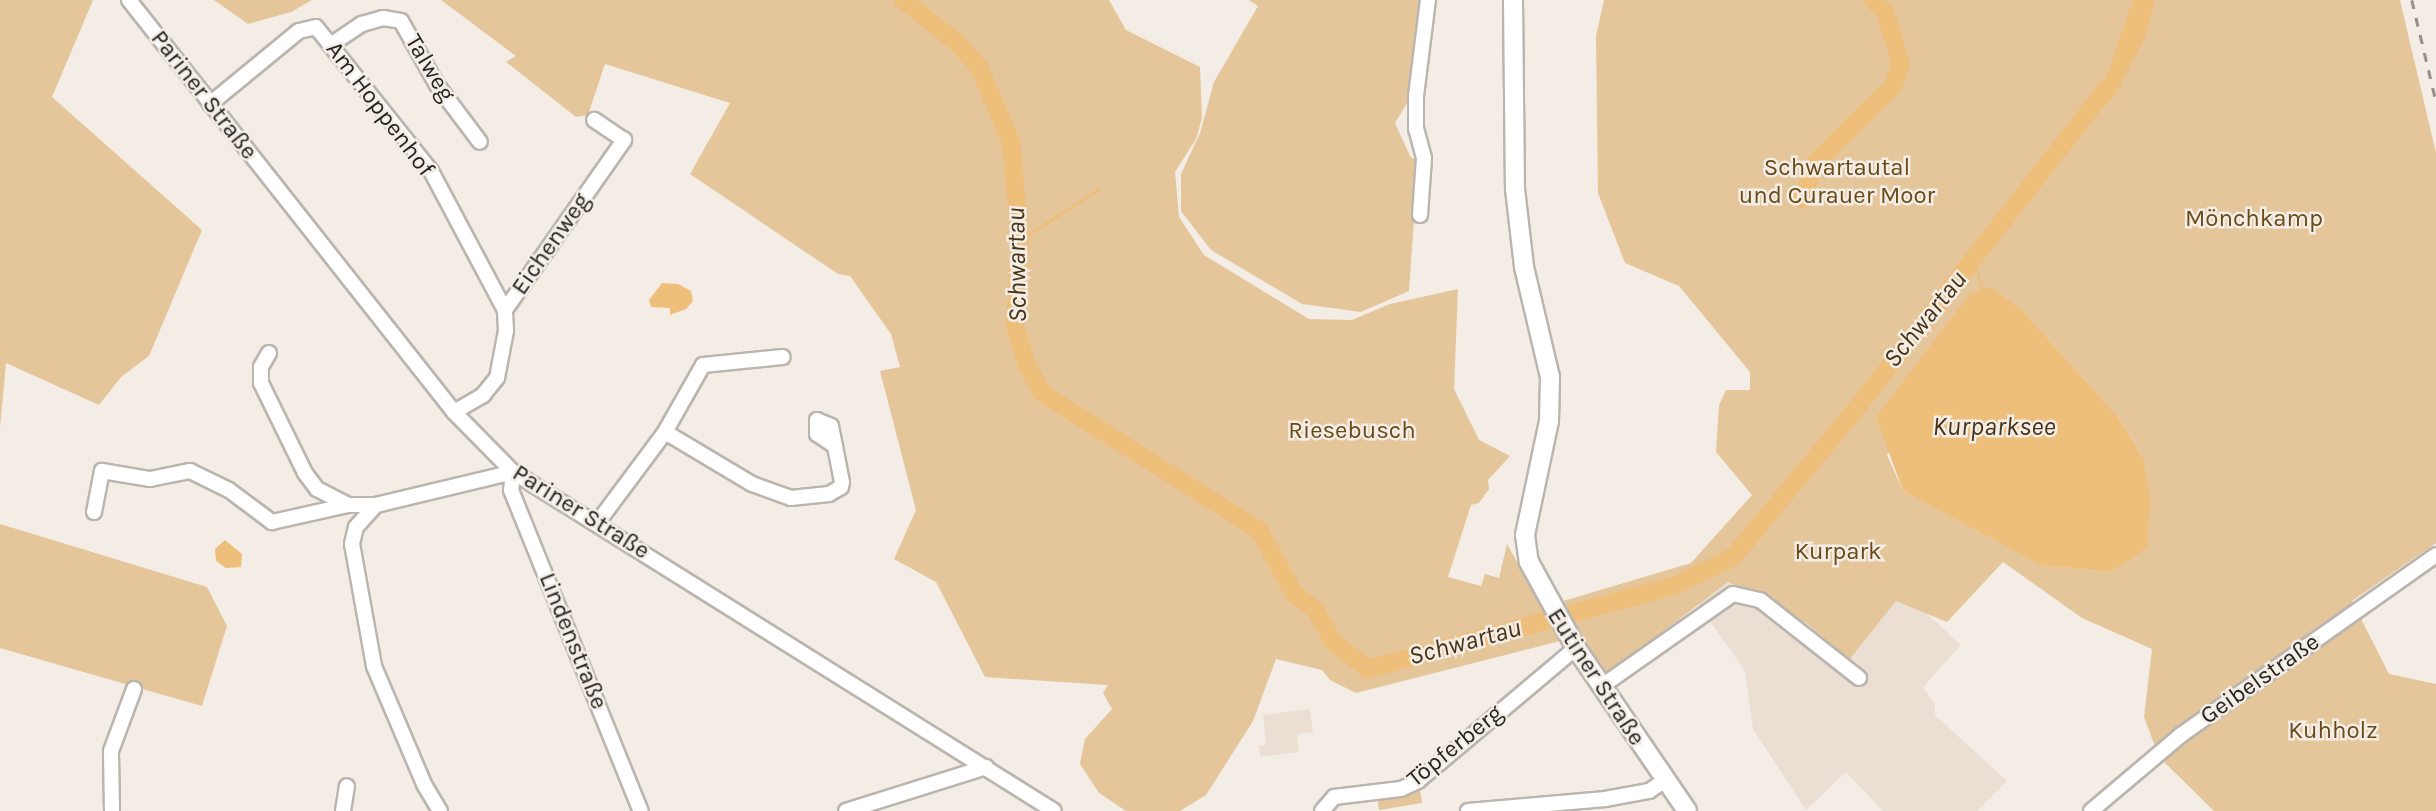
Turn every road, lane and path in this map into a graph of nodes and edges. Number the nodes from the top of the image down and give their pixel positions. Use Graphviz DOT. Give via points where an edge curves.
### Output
graph roads {
  1 [pos="1428,0"];
  2 [pos="1513,0"];
  3 [pos="130,1"];
  4 [pos="332,44"];
  5 [pos="210,104"];
  6 [pos="594,120"];
  7 [pos="480,142"];
  8 [pos="1420,215"];
  9 [pos="505,310"];
  10 [pos="269,353"];
  11 [pos="783,356"];
  12 [pos="454,412"];
  13 [pos="665,432"];
  14 [pos="835,446"];
  15 [pos="513,471"];
  16 [pos="348,505"];
  17 [pos="376,505"];
  18 [pos="94,512"];
  19 [pos="598,522"];
  20 [pos="2436,555"];
  21 [pos="1576,648"];
  22 [pos="1859,678"];
  23 [pos="1602,686"];
  24 [pos="134,689"];
  25 [pos="986,767"];
  26 [pos="1664,781"];
  27 [pos="346,786"];
  28 [pos="1570,806"];
  29 [pos="851,810"];
  30 [pos="113,811"];
  31 [pos="343,811"];
  32 [pos="440,811"];
  33 [pos="641,811"];
  34 [pos="1054,811"];
  35 [pos="1322,811"];
  36 [pos="1468,811"];
  37 [pos="1687,811"];
  38 [pos="2091,811"];
  1 -- 8 [label="street" via="1416,96 1416,129 1424,158"];
  2 -- 21 [label="main road, Eutiner Straße" via="1515,189 1524,267 1550,377 1549,421 1525,535 1534,578"];
  3 -- 5 [label="street, Pariner Straße"];
  4 -- 5 [label="street, Am Hoppenhof" via="316,27 299,31"];
  4 -- 7 [label="street, Talweg" via="362,24 383,18 401,21 437,85"];
  4 -- 9 [label="street, Am Hoppenhof" via="431,171"];
  5 -- 12 [label="street, Pariner Straße"];
  6 -- 9 [label="street, Eichenweg" via="624,140"];
  9 -- 12 [label="street, Eichenweg" via="497,378 483,395"];
  10 -- 16 [label="street" via="261,367 261,383 305,473 317,489"];
  11 -- 13 [label="street" via="703,365"];
  12 -- 15 [label="street, Pariner Straße"];
  13 -- 14 [label="street" via="752,484 791,498 829,494 841,487"];
  13 -- 19 [label="street"];
  15 -- 17 [label="street"];
  15 -- 19 [label="street, Pariner Straße"];
  15 -- 33 [label="street, Lindenstraße" via="511,490"];
  16 -- 17 [label="street"];
  16 -- 18 [label="street" via="272,522 229,490 190,471 150,479 102,471"];
  17 -- 32 [label="street" via="356,527 352,544 360,606 374,666"];
  19 -- 25 [label="street, Pariner Straße"];
  20 -- 38 [label="street, Geibelstraße" via="2181,735"];
  21 -- 23 [label="main road, Eutiner Straße"];
  21 -- 35 [label="street, Töpferberg" via="1418,781 1401,789 1334,797"];
  22 -- 23 [label="street" via="1760,600 1733,594"];
  23 -- 26 [label="main road, Eutiner Straße"];
  24 -- 30 [label="street" via="111,751"];
  25 -- 29 [label="street"];
  25 -- 34 [label="street, Pariner Straße"];
  26 -- 28 [label="street" via="1649,791"];
  26 -- 37 [label="main road, Eutiner Straße"];
  27 -- 31 [label="street"];
  28 -- 36 [label="street"];
}
